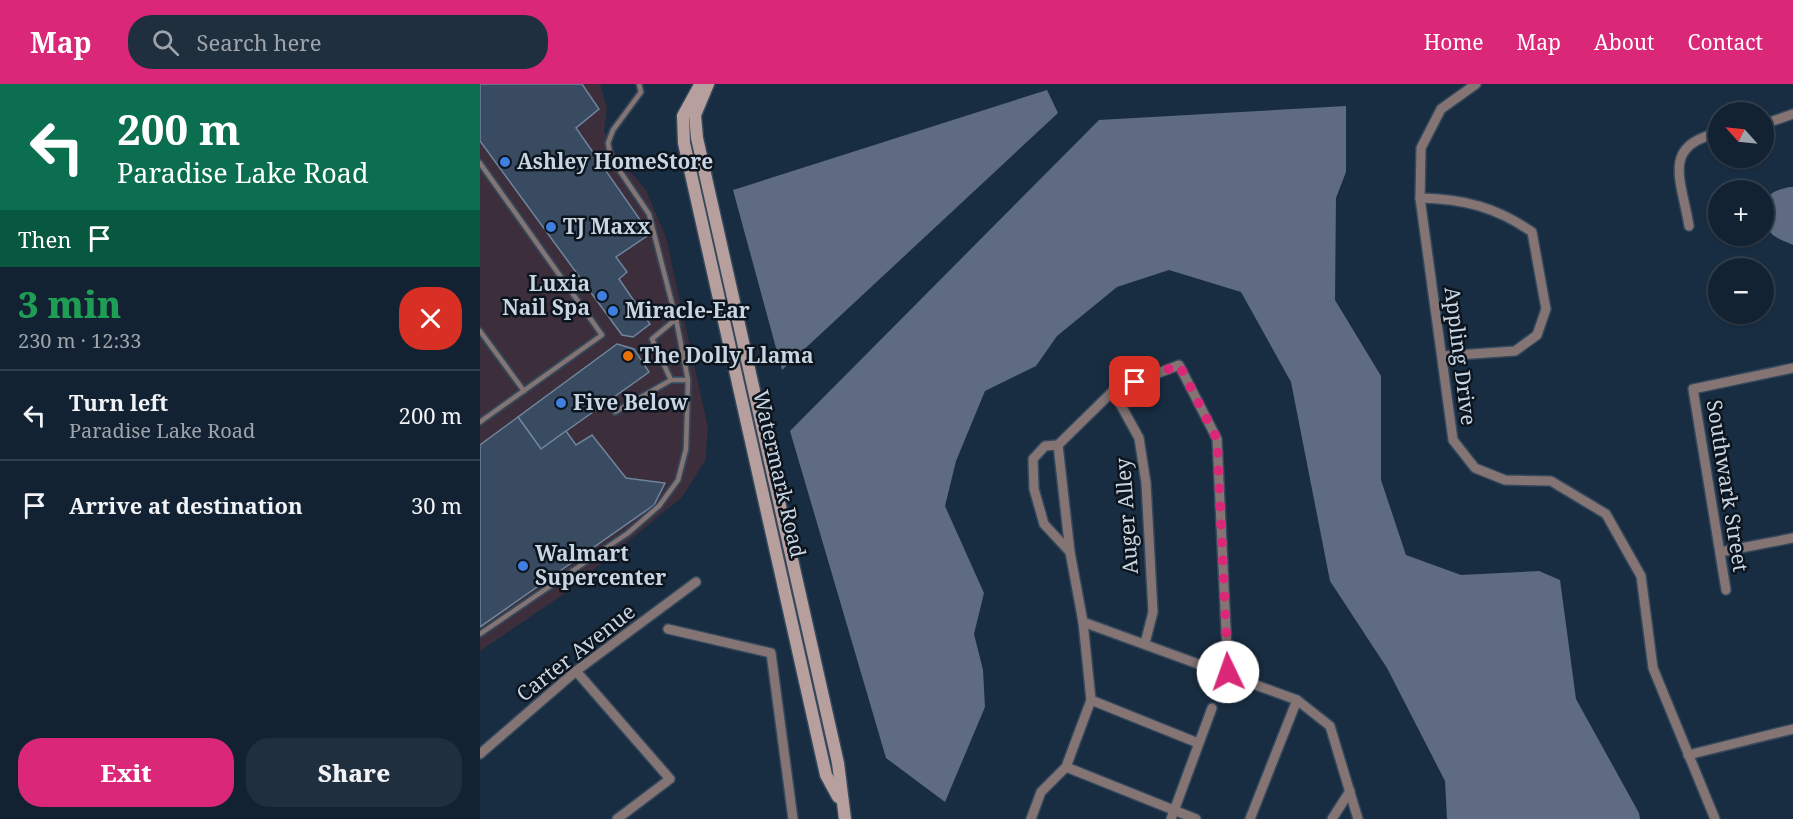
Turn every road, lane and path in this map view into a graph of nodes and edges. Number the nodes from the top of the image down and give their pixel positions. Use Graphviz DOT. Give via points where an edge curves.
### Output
graph roads {
  1 [pos="639,84"];
  2 [pos="700,84"];
  3 [pos="708,84"];
  4 [pos="1476,84"];
  5 [pos="1793,114"];
  6 [pos="1774,121"];
  7 [pos="1708,136"];
  8 [pos="480,164"];
  9 [pos="1420,198"];
  10 [pos="1689,226"];
  11 [pos="676,319"];
  12 [pos="480,331"];
  13 [pos="1443,356"];
  14 [pos="1793,368"];
  15 [pos="671,380"];
  16 [pos="688,380"];
  17 [pos="524,391"];
  18 [pos="1113,391"];
  19 [pos="615,412"];
  20 [pos="480,422"];
  21 [pos="1058,445"];
  22 [pos="1793,538"];
  23 [pos="1070,552"];
  24 [pos="1720,552"];
  25 [pos="696,582"];
  26 [pos="1726,590"];
  27 [pos="1083,621"];
  28 [pos="668,629"];
  29 [pos="480,634"];
  30 [pos="1145,643"];
  31 [pos="576,671"];
  32 [pos="1228,672"];
  33 [pos="1091,700"];
  34 [pos="1297,700"];
  35 [pos="1212,708"];
  36 [pos="1793,729"];
  37 [pos="1198,743"];
  38 [pos="480,754"];
  39 [pos="1688,755"];
  40 [pos="1066,767"];
  41 [pos="1350,791"];
  42 [pos="841,803"];
  43 [pos="1173,815"];
  44 [pos="617,819"];
  45 [pos="793,819"];
  46 [pos="845,819"];
  47 [pos="1031,819"];
  48 [pos="1196,819"];
  49 [pos="1250,819"];
  50 [pos="1332,819"];
  51 [pos="1358,819"];
  52 [pos="1715,819"];
  1 -- 11 [label="lane" via="641,92 608,143 611,158 649,214"];
  2 -- 42 [label="street, Watermark Road" via="683,116 684,143 826,775"];
  3 -- 42 [label="street, Watermark Road" via="695,115 697,138 838,764"];
  4 -- 9 [label="street, Appling Drive" via="1441,109 1421,148"];
  5 -- 6 [label="street"];
  7 -- 10 [label="street" via="1691,141 1679,162"];
  8 -- 17 [label="lane" via="602,335"];
  9 -- 13 [label="street, Appling Drive"];
  9 -- 13 [label="street" via="1457,199 1508,215 1532,232 1546,309 1537,335 1515,351"];
  11 -- 15 [label="lane" via="652,339"];
  11 -- 16 [label="lane"];
  12 -- 17 [label="lane"];
  13 -- 39 [label="street, Appling Drive" via="1453,440 1475,468 1505,480 1551,481 1606,514 1641,576 1653,668"];
  14 -- 24 [label="street, Southwark Street" via="1693,388"];
  15 -- 16 [label="lane"];
  15 -- 19 [label="lane"];
  16 -- 29 [label="lane" via="687,449 678,480 659,506 628,533"];
  17 -- 20 [label="lane"];
  18 -- 21 [label="street"];
  18 -- 30 [label="street, Auger Alley" via="1139,438 1146,483 1153,612"];
  18 -- 32 [label="street" via="1179,365 1217,439"];
  21 -- 23 [label="street"];
  21 -- 23 [label="street" via="1045,446 1033,459 1034,489 1044,524"];
  22 -- 24 [label="street"];
  23 -- 27 [label="street"];
  24 -- 26 [label="street, Southwark Street"];
  25 -- 31 [label="street, Carter Avenue"];
  27 -- 30 [label="street"];
  27 -- 33 [label="street"];
  28 -- 45 [label="street" via="771,653"];
  30 -- 32 [label="street"];
  31 -- 38 [label="street, Carter Avenue"];
  31 -- 44 [label="street" via="670,779"];
  32 -- 34 [label="street"];
  33 -- 37 [label="street"];
  33 -- 40 [label="street"];
  34 -- 41 [label="street" via="1330,726"];
  34 -- 49 [label="street"];
  35 -- 37 [label="street"];
  36 -- 39 [label="street"];
  37 -- 43 [label="street"];
  39 -- 52 [label="street, Appling Drive"];
  40 -- 43 [label="street"];
  40 -- 47 [label="street" via="1041,792"];
  41 -- 50 [label="street"];
  41 -- 51 [label="street"];
  42 -- 46 [label="street, Watermark Road"];
  43 -- 48 [label="street"];
}
